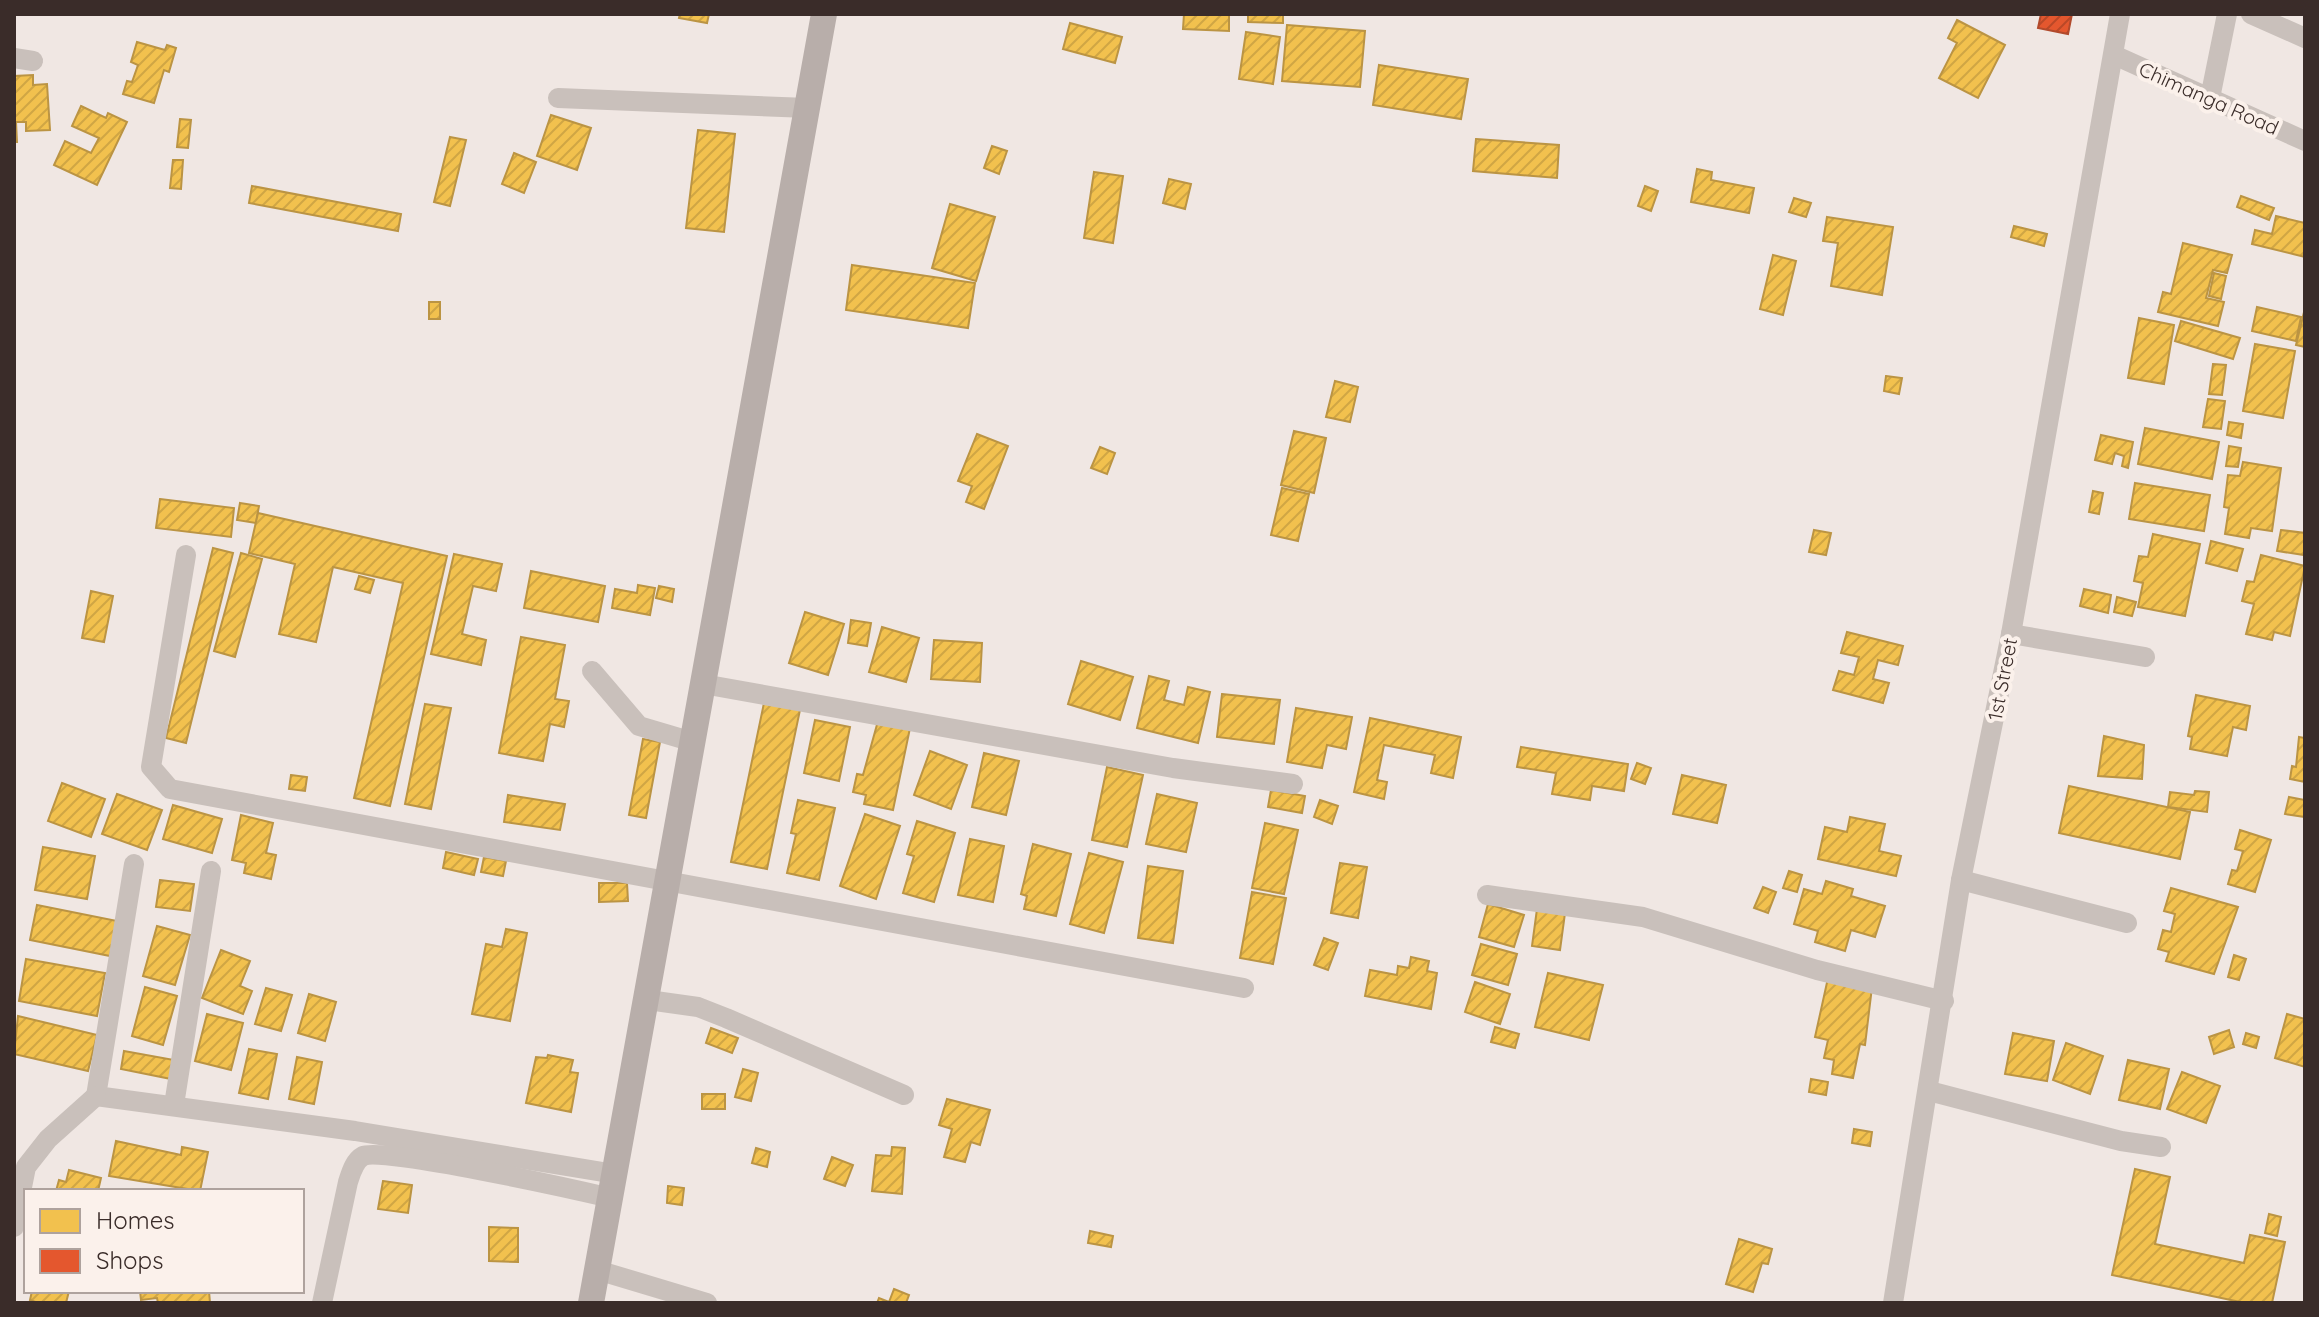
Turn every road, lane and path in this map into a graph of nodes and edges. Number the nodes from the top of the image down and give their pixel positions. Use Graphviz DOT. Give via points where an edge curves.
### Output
graph roads {
  1 [pos="824,14"];
  2 [pos="2120,14"];
  3 [pos="2227,14"];
  4 [pos="2251,14"];
  5 [pos="2305,38"];
  6 [pos="2114,55"];
  7 [pos="558,98"];
  8 [pos="2210,98"];
  9 [pos="808,108"];
  10 [pos="2305,141"];
  11 [pos="186,555"];
  12 [pos="2011,634"];
  13 [pos="2145,657"];
  14 [pos="592,671"];
  15 [pos="703,684"];
  16 [pos="693,742"];
  17 [pos="1293,784"];
  18 [pos="134,864"];
  19 [pos="211,871"];
  20 [pos="1961,880"];
  21 [pos="670,881"];
  22 [pos="1487,895"];
  23 [pos="2127,923"];
  24 [pos="1244,988"];
  25 [pos="648,1000"];
  26 [pos="1944,1001"];
  27 [pos="1929,1091"];
  28 [pos="904,1095"];
  29 [pos="96,1096"];
  30 [pos="174,1105"];
  31 [pos="2161,1147"];
  32 [pos="613,1186"];
  33 [pos="14,1227"];
  34 [pos="597,1270"];
  35 [pos="322,1303"];
  36 [pos="591,1303"];
  37 [pos="707,1303"];
  38 [pos="1893,1303"];
  1 -- 9 [label="main road"];
  2 -- 6 [label="street, 1st Street"];
  3 -- 8 [label="street"];
  4 -- 5 [label="street"];
  6 -- 8 [label="street, Chimanga Road"];
  6 -- 12 [label="street, 1st Street"];
  7 -- 9 [label="street"];
  8 -- 10 [label="street, Chimanga Road"];
  9 -- 15 [label="main road"];
  11 -- 21 [label="street" via="151,767 170,789"];
  12 -- 13 [label="street"];
  12 -- 20 [label="street, 1st Street"];
  14 -- 16 [label="street" via="639,726"];
  15 -- 16 [label="main road"];
  15 -- 17 [label="street" via="1173,768"];
  16 -- 21 [label="main road"];
  18 -- 29 [label="street"];
  19 -- 30 [label="street"];
  20 -- 23 [label="street"];
  20 -- 26 [label="street, 1st Street"];
  21 -- 24 [label="street"];
  21 -- 25 [label="main road"];
  22 -- 26 [label="street" via="1643,917 1817,970"];
  25 -- 28 [label="street" via="698,1007"];
  25 -- 32 [label="main road"];
  26 -- 27 [label="street, 1st Street"];
  27 -- 31 [label="street"];
  27 -- 38 [label="street, 1st Street"];
  29 -- 30 [label="street"];
  29 -- 33 [label="street" via="26,1167"];
  30 -- 32 [label="street"];
  32 -- 34 [label="main road"];
  32 -- 35 [label="street" via="363,1156 348,1182"];
  34 -- 36 [label="main road"];
  34 -- 37 [label="street"];
}
